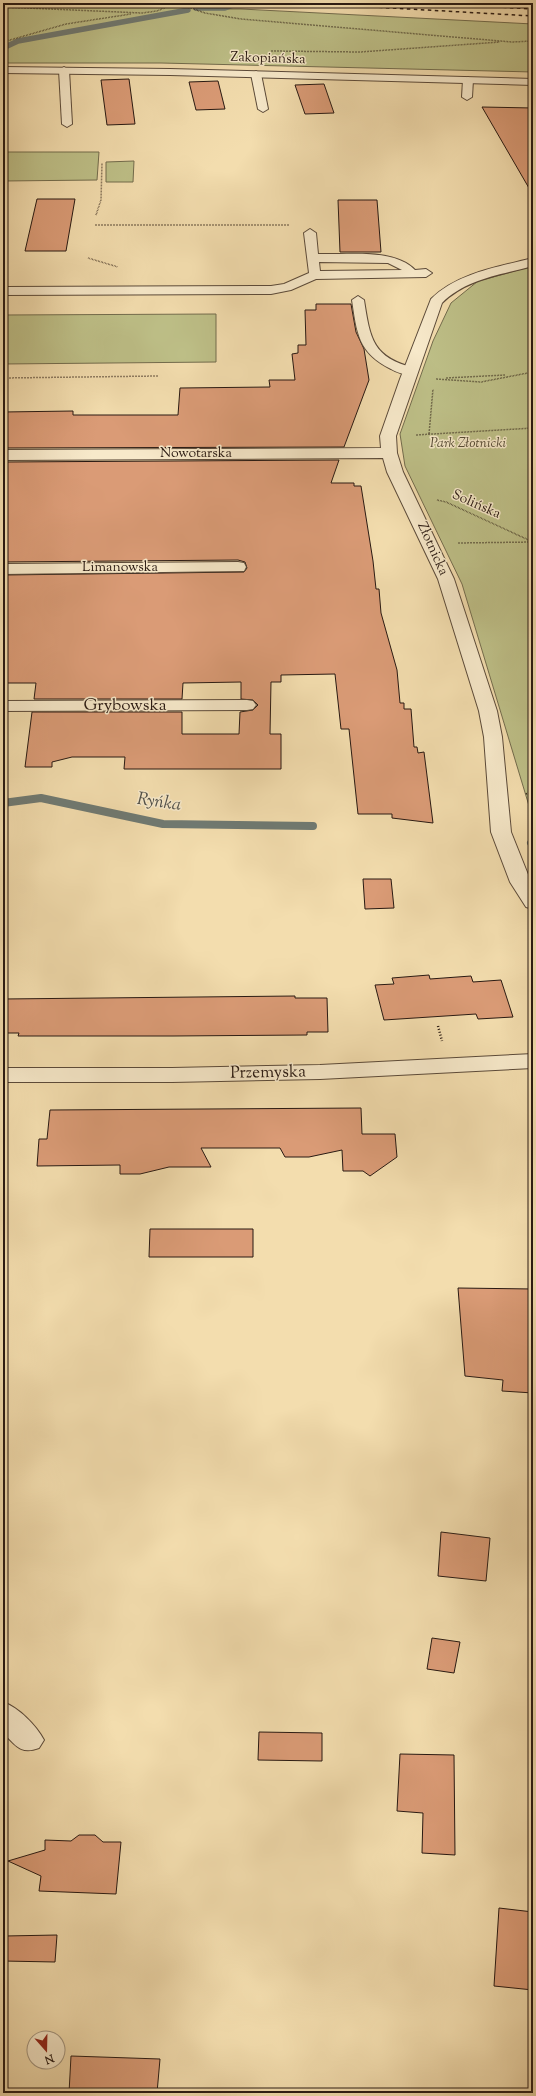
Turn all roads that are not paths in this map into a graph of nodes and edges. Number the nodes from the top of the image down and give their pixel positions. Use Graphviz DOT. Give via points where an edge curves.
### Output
graph roads {
  1 [pos="3,70"];
  2 [pos="64,70"];
  3 [pos="256,74"];
  4 [pos="468,80"];
  5 [pos="533,82"];
  6 [pos="467,97"];
  7 [pos="263,109"];
  8 [pos="67,124"];
  9 [pos="310,233"];
  10 [pos="314,258"];
  11 [pos="533,262"];
  12 [pos="411,272"];
  13 [pos="426,273"];
  14 [pos="314,275"];
  15 [pos="3,291"];
  16 [pos="358,300"];
  17 [pos="410,371"];
  18 [pos="389,453"];
  19 [pos="3,455"];
  20 [pos="238,567"];
  21 [pos="3,569"];
  22 [pos="247,705"];
  23 [pos="3,706"];
  24 [pos="533,903"];
  25 [pos="533,1060"];
  26 [pos="3,1075"];
  27 [pos="3,1714"];
  28 [pos="29,1740"];
  1 -- 2 [label="street, Zakopiańska"];
  2 -- 3 [label="street, Zakopiańska"];
  2 -- 8 [label="lane"];
  3 -- 4 [label="street, Zakopiańska"];
  3 -- 7 [label="lane"];
  4 -- 5 [label="street, Zakopiańska"];
  4 -- 6 [label="lane"];
  9 -- 10 [label="lane"];
  10 -- 12 [label="lane" via="390,259 403,264"];
  10 -- 14 [label="lane"];
  11 -- 17 [label="street, Złotnicka" via="479,277 456,285 446,292 436,302"];
  12 -- 13 [label="lane"];
  12 -- 14 [label="lane"];
  14 -- 15 [label="lane" via="287,288 271,290"];
  16 -- 17 [label="lane" via="365,341 376,355 402,370"];
  17 -- 18 [label="street, Złotnicka" via="388,436"];
  18 -- 19 [label="street, Nowotarska"];
  18 -- 24 [label="street, Złotnicka" via="395,472 446,579 488,711 493,737 501,832 520,882"];
  20 -- 21 [label="street, Limanowska"];
  22 -- 23 [label="street, Grybowska"];
  25 -- 26 [label="street, Przemyska" via="320,1072"];
  27 -- 28 [label="street"];
}
